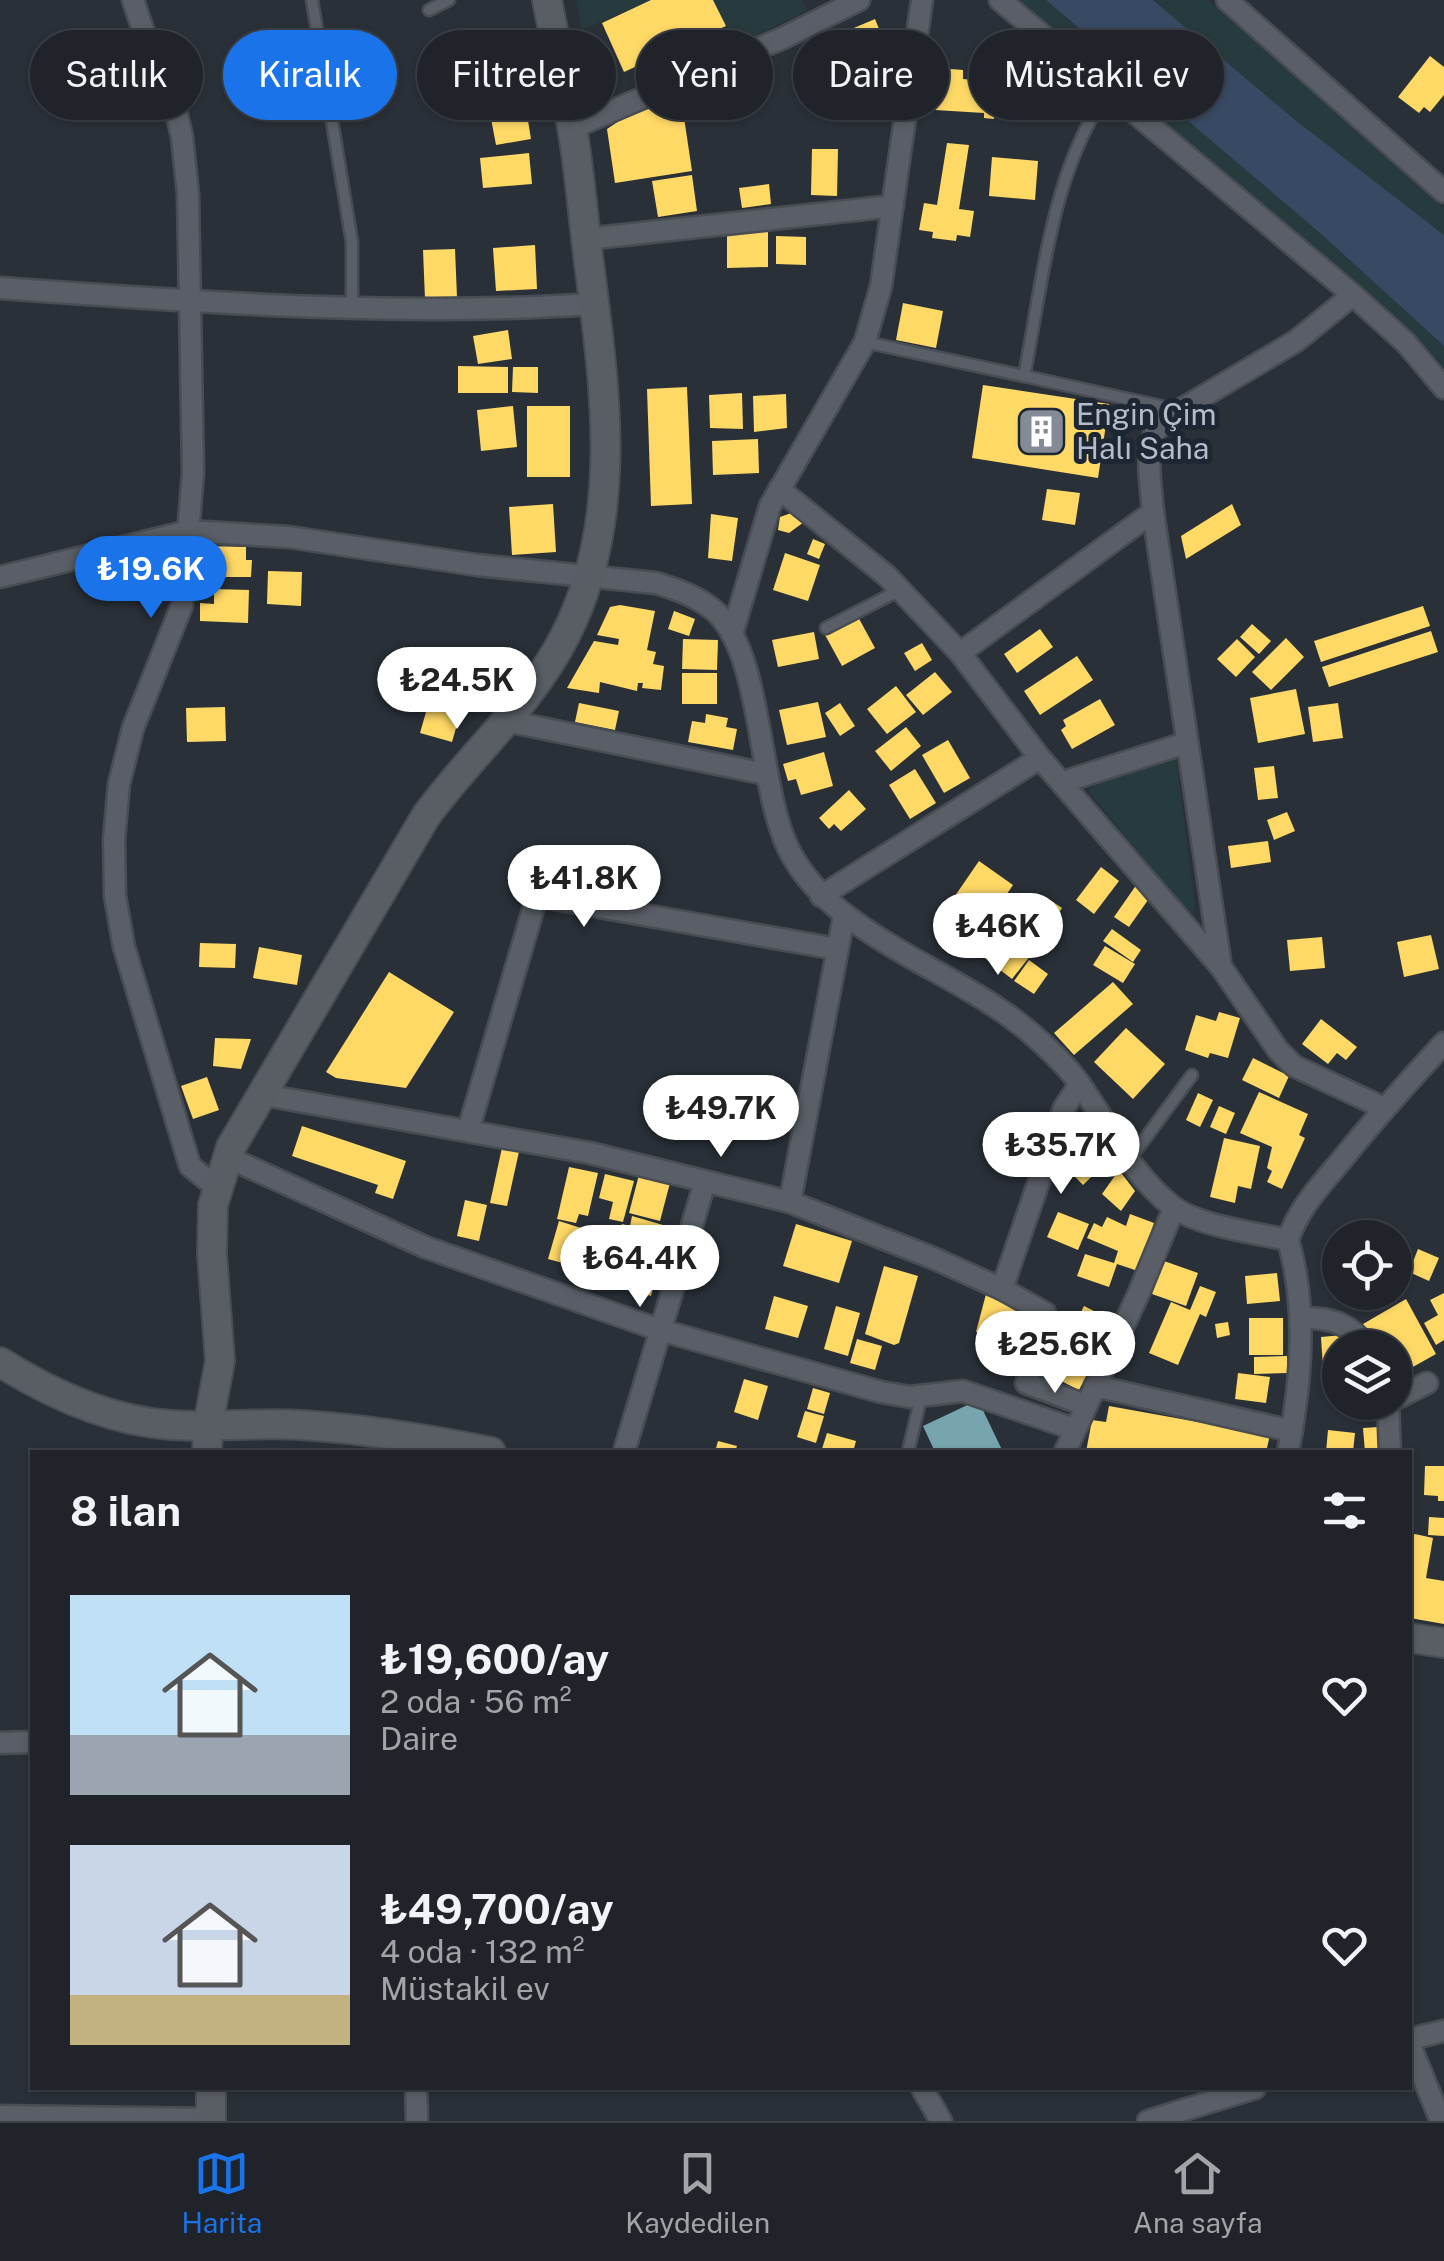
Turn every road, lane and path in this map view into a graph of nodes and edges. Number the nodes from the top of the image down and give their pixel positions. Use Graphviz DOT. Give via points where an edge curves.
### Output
graph roads {
  1 [pos="133,0"];
  2 [pos="312,0"];
  3 [pos="449,0"];
  4 [pos="547,0"];
  5 [pos="859,0"];
  6 [pos="922,0"];
  7 [pos="1000,0"];
  8 [pos="1227,0"];
  9 [pos="429,10"];
  10 [pos="1035,30"];
  11 [pos="1089,120"];
  12 [pos="1142,120"];
  13 [pos="572,128"];
  14 [pos="1444,192"];
  15 [pos="892,206"];
  16 [pos="586,239"];
  17 [pos="0,288"];
  18 [pos="1353,296"];
  19 [pos="190,301"];
  20 [pos="594,304"];
  21 [pos="352,307"];
  22 [pos="865,342"];
  23 [pos="1024,376"];
  24 [pos="1444,388"];
  25 [pos="1178,410"];
  26 [pos="780,488"];
  27 [pos="1153,512"];
  28 [pos="189,531"];
  29 [pos="0,577"];
  30 [pos="589,577"];
  31 [pos="900,590"];
  32 [pos="826,628"];
  33 [pos="732,634"];
  34 [pos="960,653"];
  35 [pos="508,721"];
  36 [pos="1186,744"];
  37 [pos="1040,758"];
  38 [pos="766,774"];
  39 [pos="1062,782"];
  40 [pos="822,896"];
  41 [pos="844,916"];
  42 [pos="836,949"];
  43 [pos="1220,967"];
  44 [pos="1444,1043"];
  45 [pos="1192,1075"];
  46 [pos="1080,1084"];
  47 [pos="259,1094"];
  48 [pos="1384,1108"];
  49 [pos="468,1131"];
  50 [pos="227,1156"];
  51 [pos="1130,1160"];
  52 [pos="705,1182"];
  53 [pos="216,1187"];
  54 [pos="790,1202"];
  55 [pos="1174,1208"];
  56 [pos="1288,1240"];
  57 [pos="1002,1289"];
  58 [pos="1300,1318"];
  59 [pos="660,1330"];
  60 [pos="1350,1330"];
  61 [pos="0,1362"];
  62 [pos="1427,1383"];
  63 [pos="1412,1390"];
  64 [pos="1090,1395"];
  65 [pos="922,1396"];
  66 [pos="1389,1420"];
  67 [pos="1074,1429"];
  68 [pos="1292,1431"];
  69 [pos="208,1439"];
  70 [pos="479,1450"];
  71 [pos="625,1450"];
  72 [pos="908,1450"];
  73 [pos="1065,1450"];
  74 [pos="1288,1450"];
  75 [pos="1390,1450"];
  76 [pos="1412,1638"];
  77 [pos="1444,1643"];
  78 [pos="0,1742"];
  79 [pos="30,1742"];
  80 [pos="1444,2031"];
  81 [pos="1412,2041"];
  82 [pos="1412,2047"];
  83 [pos="211,2090"];
  84 [pos="416,2090"];
  85 [pos="923,2090"];
  86 [pos="1249,2090"];
  87 [pos="0,2116"];
  88 [pos="211,2120"];
  89 [pos="418,2121"];
  90 [pos="941,2121"];
  91 [pos="1148,2121"];
  92 [pos="1441,2121"];
  1 -- 19 [label="street" via="178,113"];
  2 -- 21 [label="lane" via="352,242"];
  3 -- 9 [label="lane"];
  4 -- 13 [label="main road"];
  5 -- 13 [label="street"];
  6 -- 15 [label="street"];
  7 -- 10 [label="street"];
  8 -- 14 [label="street"];
  11 -- 23 [label="lane" via="1069,163"];
  12 -- 18 [label="street"];
  13 -- 16 [label="main road"];
  15 -- 16 [label="street"];
  15 -- 22 [label="street"];
  16 -- 20 [label="main road"];
  17 -- 19 [label="street"];
  18 -- 24 [label="street"];
  18 -- 25 [label="street" via="1296,340"];
  19 -- 21 [label="street"];
  19 -- 28 [label="street"];
  20 -- 21 [label="street"];
  20 -- 30 [label="main road" via="607,453"];
  22 -- 23 [label="lane"];
  22 -- 26 [label="street"];
  23 -- 25 [label="lane"];
  25 -- 27 [label="street" via="1158,425 1152,441"];
  26 -- 31 [label="street"];
  26 -- 33 [label="street"];
  27 -- 34 [label="street"];
  27 -- 36 [label="street"];
  28 -- 29 [label="street"];
  28 -- 30 [label="street" via="289,537"];
  28 -- 53 [label="street" via="175,630 122,766 114,880 124,947 185,1152 194,1172"];
  30 -- 33 [label="street" via="682,591 720,616"];
  30 -- 35 [label="main road" via="563,640"];
  31 -- 32 [label="lane"];
  31 -- 34 [label="street"];
  33 -- 38 [label="street"];
  34 -- 37 [label="street"];
  35 -- 38 [label="street"];
  35 -- 47 [label="main road" via="426,816"];
  36 -- 39 [label="street"];
  36 -- 43 [label="street"];
  37 -- 39 [label="street"];
  37 -- 40 [label="street"];
  38 -- 40 [label="street" via="782,836"];
  39 -- 43 [label="street"];
  40 -- 41 [label="street"];
  41 -- 42 [label="street"];
  41 -- 46 [label="street" via="992,1005 1034,1035"];
  42 -- 49 [label="street" via="537,896"];
  42 -- 54 [label="street"];
  43 -- 48 [label="street" via="1294,1066"];
  44 -- 48 [label="street"];
  45 -- 51 [label="lane"];
  46 -- 51 [label="street"];
  46 -- 57 [label="street" via="1064,1108"];
  47 -- 49 [label="street"];
  47 -- 50 [label="main road"];
  48 -- 56 [label="street" via="1310,1198"];
  49 -- 52 [label="street"];
  50 -- 53 [label="main road"];
  50 -- 59 [label="street" via="425,1247"];
  51 -- 55 [label="street"];
  52 -- 54 [label="street"];
  52 -- 59 [label="street"];
  53 -- 69 [label="main road" via="212,1240 220,1361"];
  54 -- 57 [label="street"];
  55 -- 56 [label="street"];
  55 -- 64 [label="street"];
  56 -- 58 [label="street" via="1298,1272"];
  57 -- 64 [label="street" via="1045,1313 1026,1383"];
  58 -- 60 [label="street" via="1334,1320"];
  58 -- 68 [label="street"];
  59 -- 65 [label="street" via="881,1392"];
  59 -- 71 [label="street"];
  61 -- 69 [label="main road" via="107,1414"];
  62 -- 63 [label="street"];
  64 -- 67 [label="street"];
  64 -- 68 [label="street"];
  65 -- 67 [label="street" via="963,1391"];
  65 -- 72 [label="lane"];
  66 -- 75 [label="street"];
  67 -- 73 [label="street"];
  68 -- 74 [label="street"];
  69 -- 70 [label="main road" via="296,1425"];
  76 -- 77 [label="main road"];
  78 -- 79 [label="street"];
  80 -- 81 [label="street"];
  82 -- 92 [label="street"];
  83 -- 88 [label="main road"];
  84 -- 89 [label="street"];
  85 -- 90 [label="street"];
  86 -- 91 [label="street"];
  87 -- 88 [label="street"];
}
